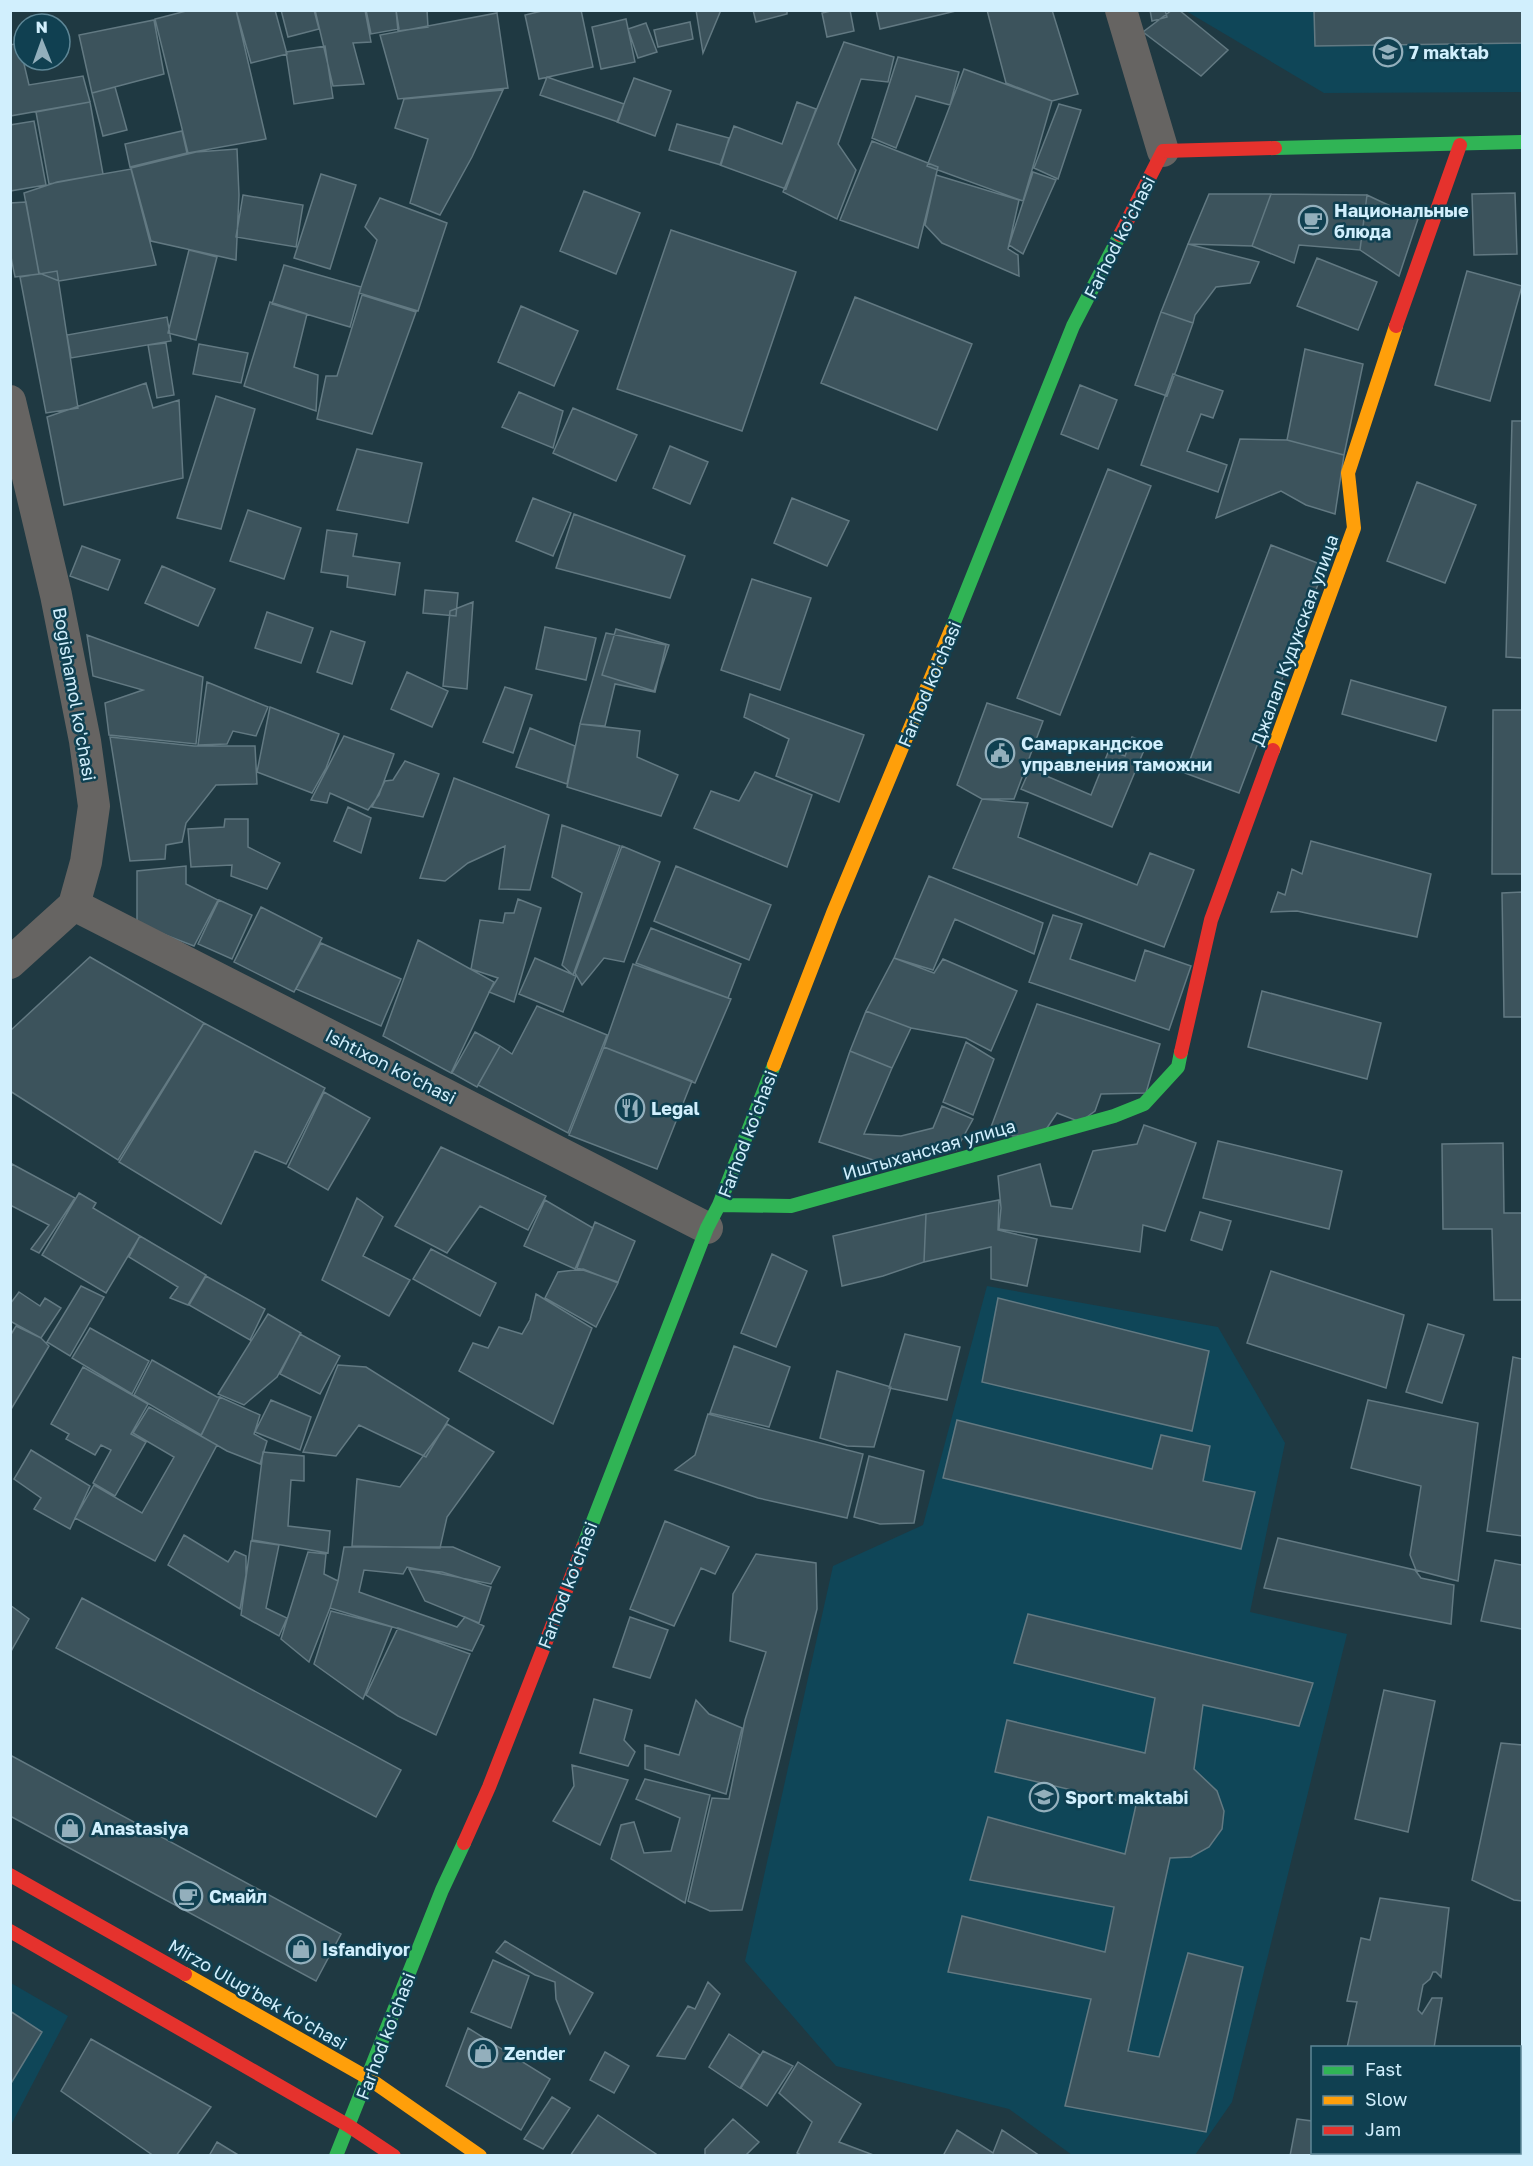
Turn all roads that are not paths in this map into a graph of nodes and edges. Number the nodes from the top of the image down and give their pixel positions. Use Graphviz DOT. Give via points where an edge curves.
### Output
graph roads {
  1 [pos="1121,10"];
  2 [pos="1522,142"];
  3 [pos="1460,145"];
  4 [pos="1163,150"];
  5 [pos="10,401"];
  6 [pos="74,905"];
  7 [pos="10,963"];
  8 [pos="1144,1104"];
  9 [pos="713,1216"];
  10 [pos="10,1875"];
  11 [pos="10,1931"];
  12 [pos="368,2078"];
  13 [pos="349,2126"];
  14 [pos="336,2156"];
  15 [pos="394,2156"];
  16 [pos="480,2156"];
  1 -- 4 [label="street"];
  2 -- 3 [label="street"];
  3 -- 4 [label="street"];
  3 -- 8 [label="street, Джалал Кудукская улица" via="1348,473 1354,528 1211,921 1178,1067"];
  4 -- 9 [label="street, Farhod ko'chasi" via="1073,326"];
  5 -- 6 [label="street, Bogishamol ko'chasi" via="56,595 94,806 86,862"];
  6 -- 7 [label="street"];
  6 -- 9 [label="street, Ishtixon ko'chasi"];
  8 -- 9 [label="street, Иштыханская улица" via="1114,1116 790,1206"];
  9 -- 12 [label="street, Farhod ko'chasi" via="489,1787 442,1890"];
  10 -- 12 [label="street, Mirzo Ulug'bek ko'chasi"];
  11 -- 13 [label="street"];
  12 -- 13 [label="street, Farhod ko'chasi"];
  12 -- 16 [label="street, Mirzo Ulug'bek ko'chasi"];
  13 -- 14 [label="street, Farhod ko'chasi"];
  13 -- 15 [label="street"];
}
